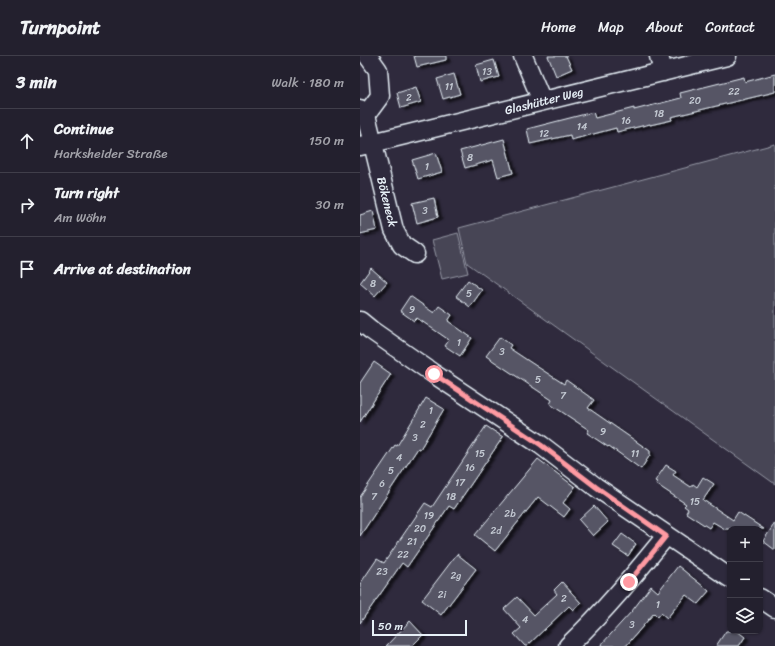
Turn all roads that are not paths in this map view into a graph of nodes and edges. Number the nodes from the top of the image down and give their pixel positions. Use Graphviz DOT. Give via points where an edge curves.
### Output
graph roads {
  1 [pos="368,56"];
  2 [pos="523,56"];
  3 [pos="727,56"];
  4 [pos="661,64"];
  5 [pos="542,101"];
  6 [pos="363,112"];
  7 [pos="366,144"];
  8 [pos="415,254"];
  9 [pos="361,324"];
  10 [pos="666,536"];
  11 [pos="727,576"];
  12 [pos="763,600"];
  13 [pos="775,608"];
  14 [pos="568,646"];
  1 -- 6 [label="street" via="378,70 380,96"];
  2 -- 5 [label="street"];
  3 -- 4 [label="street, Glashütter Weg"];
  4 -- 5 [label="street, Glashütter Weg"];
  5 -- 7 [label="street, Glashütter Weg"];
  6 -- 7 [label="street, Bökeneck"];
  7 -- 8 [label="street, Bökeneck" via="394,230 402,246"];
  9 -- 10 [label="street" via="541,445"];
  10 -- 11 [label="street"];
  10 -- 14 [label="street" via="629,582"];
  12 -- 13 [label="street"];
}
